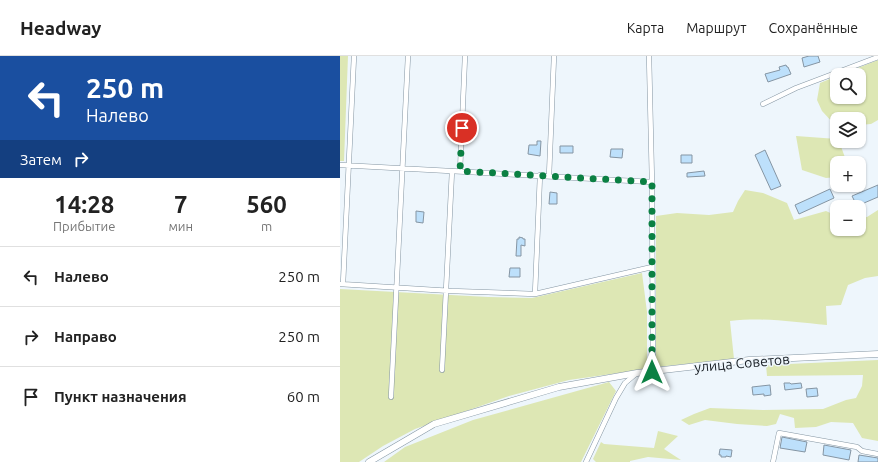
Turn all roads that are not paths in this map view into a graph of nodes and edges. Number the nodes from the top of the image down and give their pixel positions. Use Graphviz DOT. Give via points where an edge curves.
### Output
graph roads {
  1 [pos="354,56"];
  2 [pos="408,56"];
  3 [pos="465,56"];
  4 [pos="554,56"];
  5 [pos="649,56"];
  6 [pos="878,57"];
  7 [pos="763,104"];
  8 [pos="340,165"];
  9 [pos="349,166"];
  10 [pos="402,168"];
  11 [pos="452,171"];
  12 [pos="460,171"];
  13 [pos="540,176"];
  14 [pos="549,176"];
  15 [pos="652,182"];
  16 [pos="652,267"];
  17 [pos="342,284"];
  18 [pos="396,287"];
  19 [pos="446,290"];
  20 [pos="535,294"];
  21 [pos="878,354"];
  22 [pos="442,370"];
  23 [pos="652,372"];
  24 [pos="637,374"];
  25 [pos="391,397"];
  26 [pos="878,454"];
  27 [pos="587,460"];
  28 [pos="369,462"];
  29 [pos="592,462"];
  30 [pos="773,462"];
  1 -- 9 [label="street"];
  2 -- 10 [label="street"];
  3 -- 12 [label="street"];
  4 -- 14 [label="street"];
  5 -- 15 [label="street"];
  6 -- 7 [label="street" via="796,88"];
  8 -- 9 [label="street"];
  9 -- 10 [label="street"];
  9 -- 17 [label="street"];
  10 -- 11 [label="street"];
  10 -- 18 [label="street"];
  11 -- 12 [label="street"];
  11 -- 19 [label="street"];
  12 -- 13 [label="street"];
  13 -- 14 [label="street"];
  13 -- 20 [label="street"];
  14 -- 15 [label="street"];
  15 -- 16 [label="street"];
  16 -- 20 [label="street"];
  16 -- 23 [label="street"];
  17 -- 18 [label="street"];
  18 -- 19 [label="street"];
  18 -- 25 [label="street"];
  19 -- 20 [label="street"];
  19 -- 22 [label="street"];
  21 -- 23 [label="main road, улица Советов" via="749,360"];
  23 -- 24 [label="main road, улица Советов"];
  24 -- 27 [label="street" via="625,383 616,398"];
  24 -- 28 [label="main road, улица Советов" via="559,387 434,424"];
  26 -- 30 [label="street" via="862,451 857,447 779,433"];
  27 -- 29 [label="street"];
}
